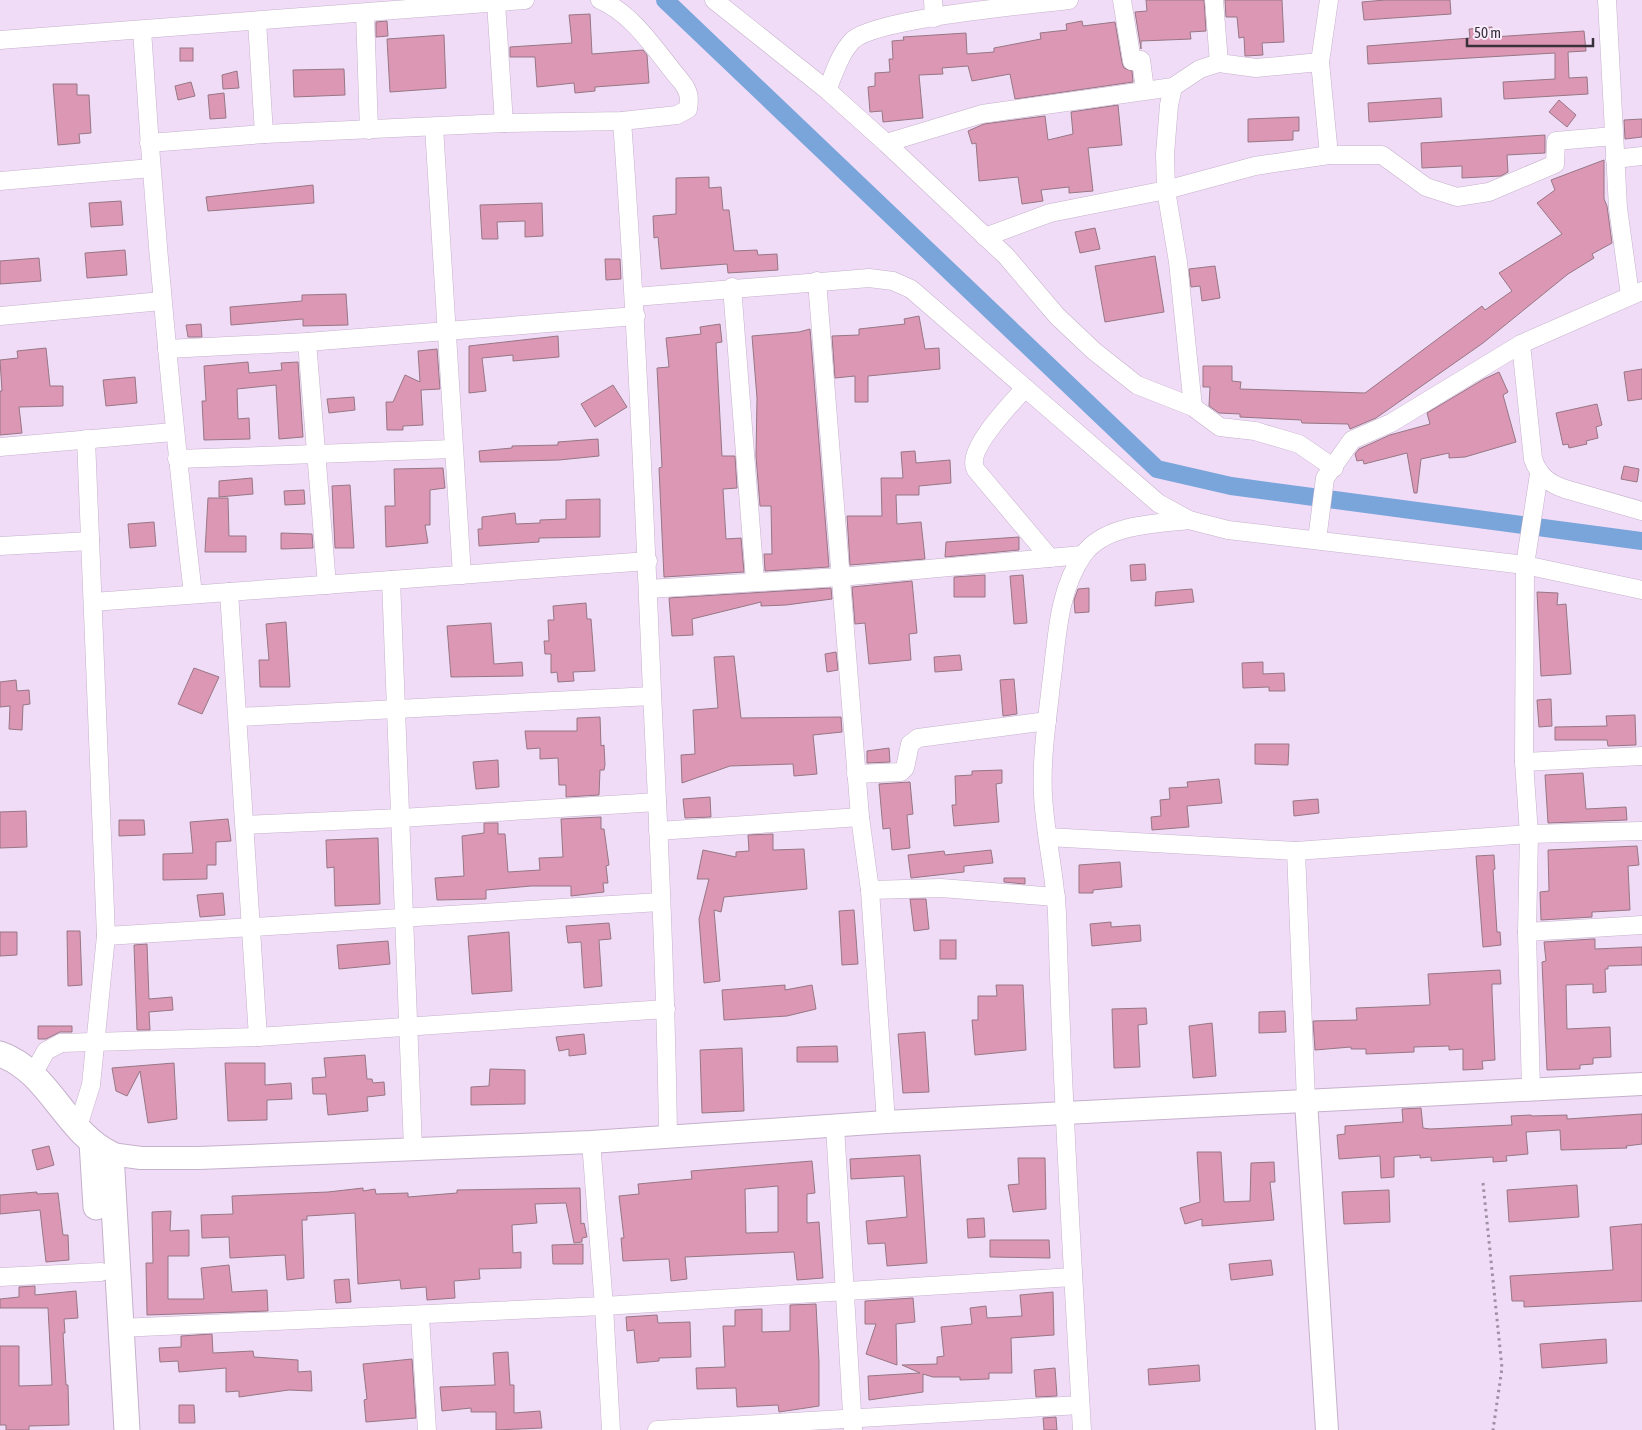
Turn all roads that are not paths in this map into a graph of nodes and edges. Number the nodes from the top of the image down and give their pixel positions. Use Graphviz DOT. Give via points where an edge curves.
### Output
graph roads {
  1 [pos="525,0"];
  2 [pos="600,0"];
  3 [pos="714,0"];
  4 [pos="933,0"];
  5 [pos="1069,0"];
  6 [pos="1122,0"];
  7 [pos="1214,0"];
  8 [pos="1329,0"];
  9 [pos="1607,0"];
  10 [pos="1039,2"];
  11 [pos="496,3"];
  12 [pos="365,13"];
  13 [pos="934,18"];
  14 [pos="257,22"];
  15 [pos="142,30"];
  16 [pos="0,40"];
  17 [pos="1220,62"];
  18 [pos="1320,62"];
  19 [pos="1173,87"];
  20 [pos="827,90"];
  21 [pos="1145,90"];
  22 [pos="622,121"];
  23 [pos="504,123"];
  24 [pos="434,127"];
  25 [pos="369,130"];
  26 [pos="264,134"];
  27 [pos="1614,136"];
  28 [pos="886,143"];
  29 [pos="149,144"];
  30 [pos="1329,155"];
  31 [pos="1642,156"];
  32 [pos="1615,159"];
  33 [pos="151,168"];
  34 [pos="0,181"];
  35 [pos="1166,190"];
  36 [pos="985,237"];
  37 [pos="818,280"];
  38 [pos="732,287"];
  39 [pos="1636,293"];
  40 [pos="634,297"];
  41 [pos="162,301"];
  42 [pos="0,316"];
  43 [pos="636,316"];
  44 [pos="448,331"];
  45 [pos="307,342"];
  46 [pos="1521,344"];
  47 [pos="167,349"];
  48 [pos="1025,388"];
  49 [pos="1193,407"];
  50 [pos="173,432"];
  51 [pos="86,439"];
  52 [pos="0,447"];
  53 [pos="454,449"];
  54 [pos="316,454"];
  55 [pos="177,459"];
  56 [pos="1330,473"];
  57 [pos="1539,474"];
  58 [pos="1642,511"];
  59 [pos="1189,520"];
  60 [pos="1318,534"];
  61 [pos="90,541"];
  62 [pos="0,546"];
  63 [pos="1082,555"];
  64 [pos="1050,558"];
  65 [pos="1526,559"];
  66 [pos="648,561"];
  67 [pos="462,575"];
  68 [pos="840,577"];
  69 [pos="391,580"];
  70 [pos="754,581"];
  71 [pos="327,585"];
  72 [pos="648,589"];
  73 [pos="1642,590"];
  74 [pos="230,592"];
  75 [pos="193,594"];
  76 [pos="93,602"];
  77 [pos="652,696"];
  78 [pos="396,710"];
  79 [pos="239,717"];
  80 [pos="1047,721"];
  81 [pos="1642,756"];
  82 [pos="1524,762"];
  83 [pos="856,774"];
  84 [pos="657,802"];
  85 [pos="860,817"];
  86 [pos="401,818"];
  87 [pos="245,825"];
  88 [pos="658,831"];
  89 [pos="1642,831"];
  90 [pos="1529,834"];
  91 [pos="1048,837"];
  92 [pos="1296,851"];
  93 [pos="870,890"];
  94 [pos="1056,897"];
  95 [pos="660,902"];
  96 [pos="404,917"];
  97 [pos="1642,925"];
  98 [pos="250,926"];
  99 [pos="1527,932"];
  100 [pos="106,936"];
  101 [pos="666,1009"];
  102 [pos="410,1028"];
  103 [pos="258,1037"];
  104 [pos="96,1043"];
  105 [pos="0,1054"];
  106 [pos="32,1074"];
  107 [pos="1642,1084"];
  108 [pos="1531,1090"];
  109 [pos="1306,1101"];
  110 [pos="1063,1113"];
  111 [pos="886,1122"];
  112 [pos="834,1126"];
  113 [pos="668,1136"];
  114 [pos="94,1141"];
  115 [pos="590,1142"];
  116 [pos="413,1149"];
  117 [pos="101,1272"];
  118 [pos="0,1277"];
  119 [pos="1073,1277"];
  120 [pos="846,1291"];
  121 [pos="604,1306"];
  122 [pos="420,1316"];
  123 [pos="120,1328"];
  124 [pos="1080,1405"];
  125 [pos="852,1424"];
  126 [pos="112,1430"];
  127 [pos="127,1430"];
  128 [pos="427,1430"];
  129 [pos="611,1430"];
  130 [pos="657,1430"];
  131 [pos="1082,1430"];
  132 [pos="1327,1430"];
  1 -- 11 [label="street"];
  2 -- 22 [label="street" via="631,21 688,90 690,98 688,109 677,115"];
  3 -- 20 [label="street"];
  4 -- 13 [label="street"];
  5 -- 10 [label="street"];
  6 -- 21 [label="street" via="1132,61 1142,60"];
  7 -- 17 [label="street"];
  8 -- 18 [label="street"];
  9 -- 27 [label="street"];
  10 -- 13 [label="street"];
  11 -- 12 [label="street"];
  11 -- 23 [label="street"];
  12 -- 14 [label="street"];
  12 -- 25 [label="street"];
  13 -- 20 [label="street" via="894,24 854,38"];
  14 -- 15 [label="street"];
  14 -- 26 [label="street"];
  15 -- 16 [label="street"];
  15 -- 29 [label="street"];
  17 -- 18 [label="street" via="1256,68"];
  17 -- 19 [label="street" via="1200,69"];
  18 -- 30 [label="street"];
  19 -- 21 [label="street"];
  19 -- 35 [label="street" via="1165,154"];
  20 -- 28 [label="street"];
  21 -- 28 [label="street" via="982,114"];
  22 -- 23 [label="street"];
  22 -- 40 [label="street"];
  23 -- 24 [label="street"];
  24 -- 25 [label="street"];
  24 -- 44 [label="street"];
  25 -- 26 [label="street"];
  26 -- 29 [label="street"];
  27 -- 30 [label="street" via="1556,141 1555,164 1489,192 1458,197 1426,187 1382,155"];
  27 -- 32 [label="street"];
  28 -- 36 [label="street"];
  29 -- 33 [label="street"];
  30 -- 35 [label="street" via="1255,166"];
  31 -- 32 [label="street"];
  32 -- 39 [label="street" via="1618,208"];
  33 -- 34 [label="street"];
  33 -- 41 [label="street"];
  35 -- 36 [label="street" via="1050,213"];
  35 -- 49 [label="street" via="1178,262"];
  36 -- 49 [label="street" via="1006,256 1057,316 1101,356 1137,385"];
  37 -- 38 [label="street"];
  37 -- 48 [label="street" via="882,278 903,284"];
  37 -- 68 [label="street"];
  38 -- 40 [label="street"];
  38 -- 70 [label="street"];
  39 -- 46 [label="street"];
  40 -- 43 [label="street"];
  41 -- 42 [label="street"];
  41 -- 47 [label="street"];
  43 -- 44 [label="street"];
  43 -- 66 [label="street"];
  44 -- 45 [label="street"];
  44 -- 53 [label="street"];
  45 -- 47 [label="street"];
  45 -- 54 [label="street"];
  46 -- 56 [label="street" via="1391,423 1352,440"];
  46 -- 57 [label="street" via="1533,459"];
  47 -- 50 [label="street"];
  48 -- 59 [label="street" via="1158,503"];
  48 -- 64 [label="street" via="992,428 973,461 976,470"];
  49 -- 56 [label="street" via="1220,427 1255,431 1299,444"];
  50 -- 51 [label="street"];
  50 -- 55 [label="street"];
  51 -- 52 [label="street"];
  51 -- 61 [label="street"];
  53 -- 54 [label="street"];
  53 -- 67 [label="street"];
  54 -- 55 [label="street"];
  54 -- 71 [label="street"];
  55 -- 75 [label="street"];
  56 -- 60 [label="street"];
  57 -- 58 [label="street" via="1564,489"];
  57 -- 65 [label="street"];
  59 -- 60 [label="street" via="1228,530"];
  59 -- 63 [label="street" via="1126,529 1089,547"];
  60 -- 65 [label="street"];
  61 -- 62 [label="street"];
  61 -- 76 [label="street"];
  63 -- 64 [label="street"];
  63 -- 80 [label="street" via="1068,582 1063,602"];
  64 -- 68 [label="street"];
  65 -- 73 [label="street"];
  65 -- 82 [label="street"];
  66 -- 67 [label="street"];
  66 -- 72 [label="street"];
  67 -- 69 [label="street"];
  68 -- 70 [label="street"];
  68 -- 83 [label="street"];
  69 -- 71 [label="street"];
  69 -- 78 [label="street"];
  70 -- 72 [label="street"];
  71 -- 74 [label="street"];
  72 -- 77 [label="street"];
  74 -- 75 [label="street"];
  74 -- 79 [label="street"];
  75 -- 76 [label="street"];
  76 -- 100 [label="street"];
  77 -- 78 [label="street"];
  77 -- 84 [label="street"];
  78 -- 79 [label="street"];
  78 -- 86 [label="street"];
  79 -- 87 [label="street"];
  80 -- 83 [label="street" via="918,738 910,744 901,772"];
  80 -- 91 [label="street" via="1042,780"];
  81 -- 82 [label="street"];
  82 -- 90 [label="street"];
  83 -- 85 [label="street"];
  84 -- 86 [label="street"];
  84 -- 88 [label="street"];
  85 -- 88 [label="street"];
  85 -- 93 [label="street"];
  86 -- 87 [label="street"];
  86 -- 96 [label="street"];
  87 -- 98 [label="street"];
  88 -- 95 [label="street"];
  89 -- 90 [label="street"];
  90 -- 92 [label="street"];
  90 -- 99 [label="street"];
  91 -- 92 [label="street"];
  91 -- 94 [label="street"];
  92 -- 109 [label="street"];
  93 -- 94 [label="street" via="940,888"];
  93 -- 111 [label="street"];
  94 -- 110 [label="street"];
  95 -- 96 [label="street"];
  95 -- 101 [label="street"];
  96 -- 98 [label="street"];
  96 -- 102 [label="street"];
  97 -- 99 [label="street"];
  98 -- 100 [label="street"];
  98 -- 103 [label="street"];
  99 -- 108 [label="street"];
  100 -- 104 [label="street"];
  101 -- 102 [label="street"];
  101 -- 113 [label="street"];
  102 -- 103 [label="street"];
  102 -- 116 [label="street"];
  103 -- 104 [label="street"];
  104 -- 106 [label="street" via="61,1043 51,1047 41,1056"];
  104 -- 114 [label="street" via="89,1096"];
  105 -- 106 [label="main road"];
  106 -- 114 [label="main road"];
  107 -- 108 [label="street"];
  108 -- 109 [label="street"];
  109 -- 110 [label="street"];
  109 -- 132 [label="street"];
  110 -- 111 [label="street"];
  110 -- 119 [label="street"];
  111 -- 112 [label="street"];
  112 -- 113 [label="street"];
  112 -- 120 [label="street"];
  113 -- 115 [label="street"];
  114 -- 116 [label="street" via="141,1158 160,1159"];
  114 -- 117 [label="main road"];
  114 -- 123 [label="main road"];
  115 -- 116 [label="street"];
  115 -- 121 [label="street"];
  117 -- 118 [label="street"];
  117 -- 126 [label="main road"];
  119 -- 120 [label="street"];
  119 -- 124 [label="street"];
  120 -- 121 [label="street"];
  120 -- 125 [label="street"];
  121 -- 122 [label="street"];
  121 -- 129 [label="street"];
  122 -- 123 [label="street"];
  122 -- 128 [label="street"];
  123 -- 127 [label="main road"];
  124 -- 125 [label="street"];
  124 -- 131 [label="street"];
  125 -- 130 [label="street"];
}
